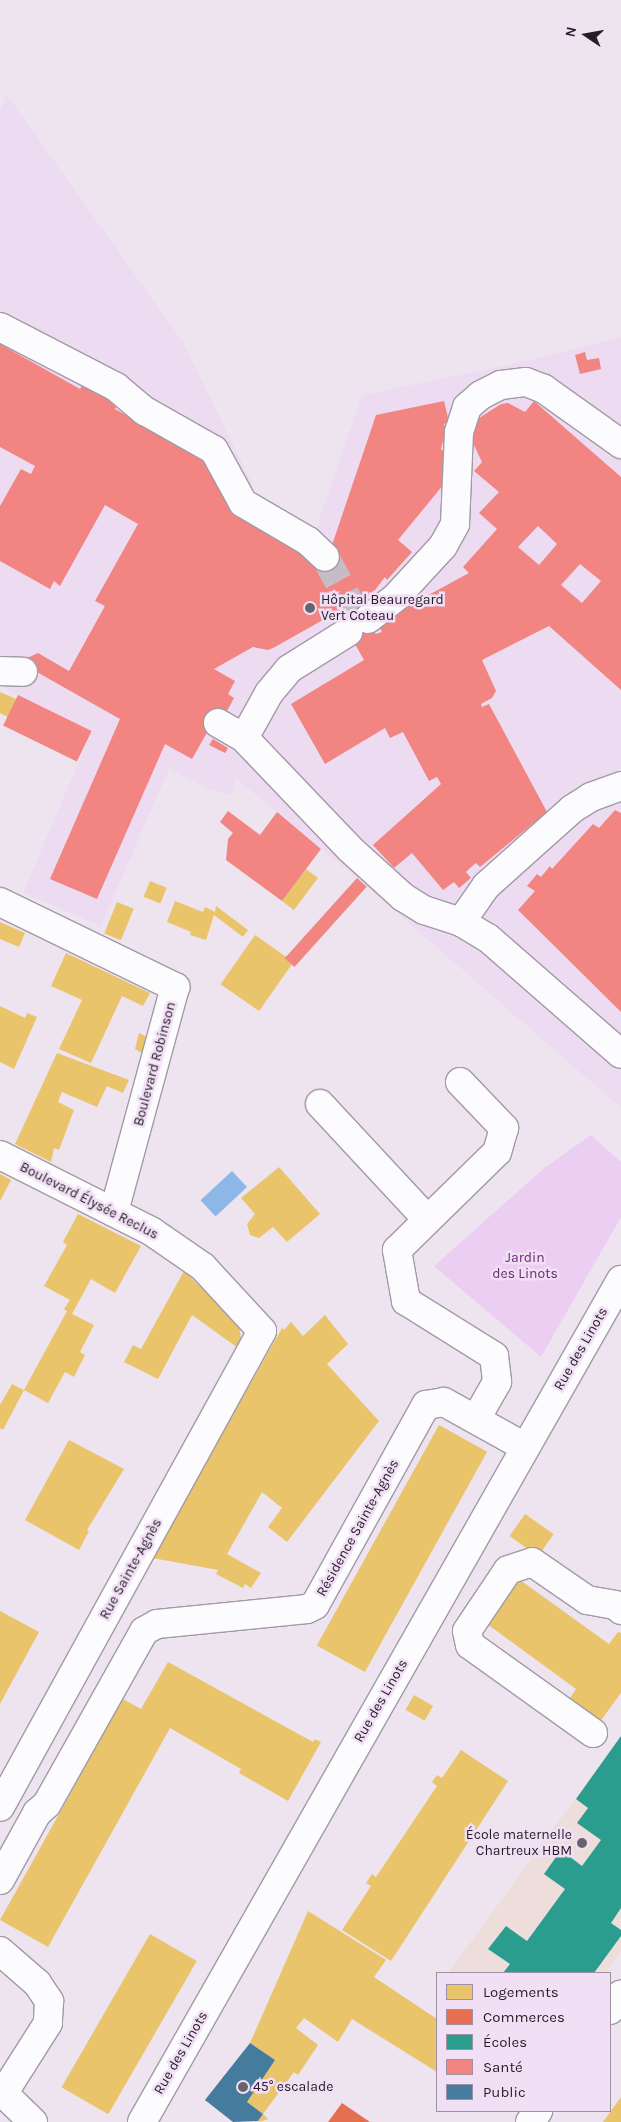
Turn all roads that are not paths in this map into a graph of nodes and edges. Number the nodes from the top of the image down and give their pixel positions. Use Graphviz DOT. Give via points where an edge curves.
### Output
graph roads {
  1 [pos="0,327"];
  2 [pos="621,444"];
  3 [pos="324,557"];
  4 [pos="218,723"];
  5 [pos="244,738"];
  6 [pos="621,786"];
  7 [pos="0,902"];
  8 [pos="461,922"];
  9 [pos="621,1054"];
  10 [pos="460,1082"];
  11 [pos="320,1104"];
  12 [pos="0,1155"];
  13 [pos="114,1212"];
  14 [pos="427,1220"];
  15 [pos="621,1280"];
  16 [pos="262,1331"];
  17 [pos="476,1419"];
  18 [pos="525,1447"];
  19 [pos="621,1610"];
  20 [pos="592,1733"];
  21 [pos="0,1806"];
  22 [pos="0,1880"];
  23 [pos="0,1951"];
  24 [pos="621,1994"];
  25 [pos="611,2009"];
  26 [pos="2,2092"];
  27 [pos="32,2122"];
  28 [pos="142,2122"];
  1 -- 3 [label="street" via="116,387 144,411 214,450 243,504 308,542"];
  2 -- 5 [label="street" via="544,388 526,382 501,385 481,395 467,407 459,432 455,524 436,554 398,596 290,669 269,693"];
  4 -- 5 [label="street"];
  5 -- 8 [label="street" via="350,849 404,897 424,910"];
  6 -- 8 [label="street" via="591,797 572,809 486,886"];
  7 -- 13 [label="street, Boulevard Robinson" via="175,988"];
  8 -- 9 [label="street" via="488,938"];
  10 -- 14 [label="street" via="504,1128 497,1152"];
  11 -- 14 [label="street"];
  12 -- 13 [label="street, Boulevard Élysée Reclus"];
  13 -- 16 [label="street, Boulevard Élysée Reclus" via="151,1230 203,1268"];
  14 -- 17 [label="street" via="397,1250 406,1302 494,1356 497,1382"];
  15 -- 18 [label="street, Rue des Linots"];
  16 -- 21 [label="street, Rue Sainte-Agnès"];
  17 -- 18 [label="street, Résidence Sainte-Agnès"];
  17 -- 22 [label="street, Résidence Sainte-Agnès" via="444,1402 426,1404 315,1605 307,1609 157,1624 144,1631 47,1804 37,1813"];
  18 -- 28 [label="street, Rue des Linots"];
  19 -- 20 [label="street" via="587,1600 532,1562 508,1570 467,1631 470,1645"];
  23 -- 26 [label="street" via="37,1983 49,2001 48,2023"];
  24 -- 25 [label="street"];
  26 -- 27 [label="street"];
}
